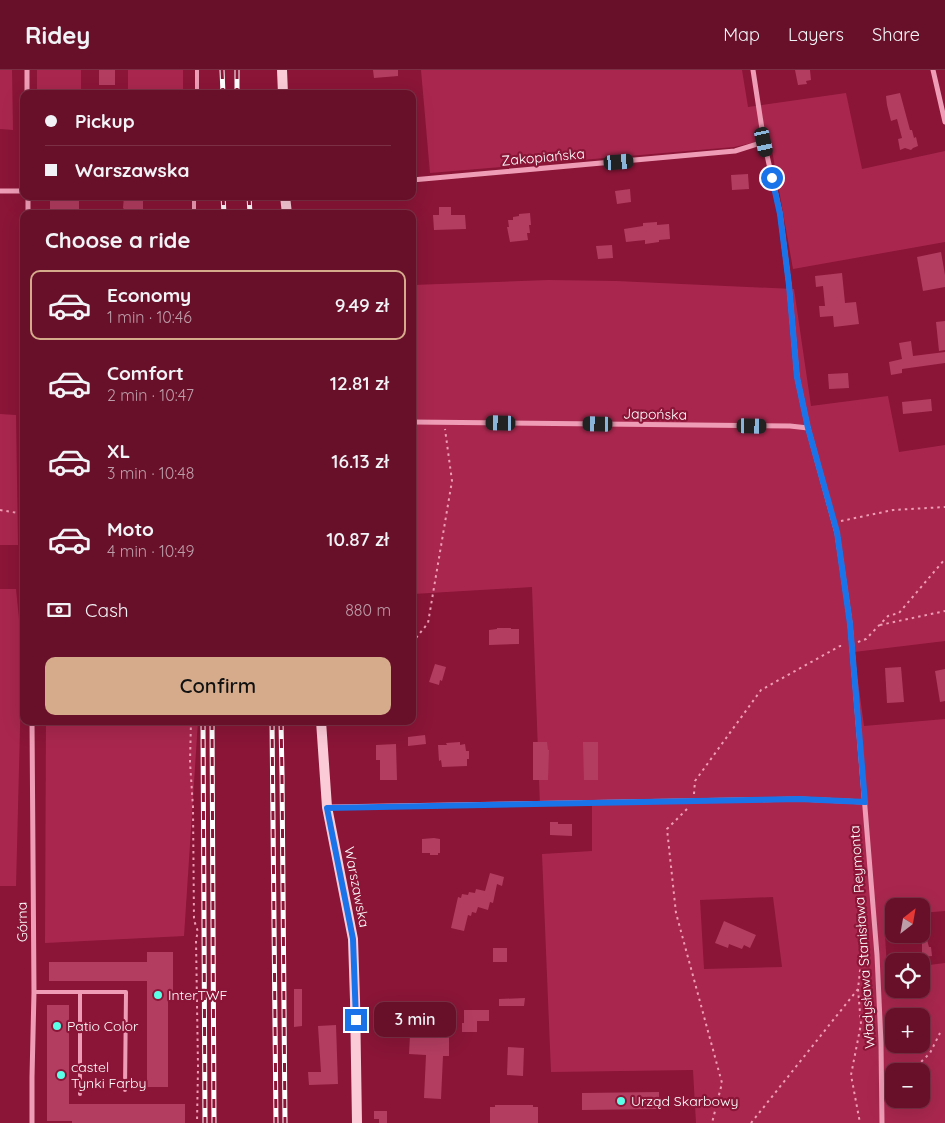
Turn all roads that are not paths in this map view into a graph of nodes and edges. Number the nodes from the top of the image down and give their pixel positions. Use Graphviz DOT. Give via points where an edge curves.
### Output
graph roads {
  1 [pos="26,70"];
  2 [pos="196,70"];
  3 [pos="282,70"];
  4 [pos="752,70"];
  5 [pos="933,70"];
  6 [pos="27,90"];
  7 [pos="196,90"];
  8 [pos="283,90"];
  9 [pos="945,122"];
  10 [pos="764,142"];
  11 [pos="416,180"];
  12 [pos="0,191"];
  13 [pos="20,191"];
  14 [pos="416,422"];
  15 [pos="808,428"];
  16 [pos="32,725"];
  17 [pos="321,725"];
  18 [pos="865,802"];
  19 [pos="327,808"];
  20 [pos="34,992"];
  21 [pos="80,992"];
  22 [pos="124,1090"];
  23 [pos="80,1094"];
  24 [pos="32,1123"];
  25 [pos="356,1123"];
  26 [pos="882,1123"];
  1 -- 6 [label="street"];
  2 -- 7 [label="lane"];
  3 -- 8 [label="main road"];
  4 -- 10 [label="street, Władysława Stanisława Reymonta"];
  5 -- 9 [label="street"];
  10 -- 11 [label="street, Zakopiańska" via="735,151"];
  10 -- 15 [label="street, Władysława Stanisława Reymonta" via="780,214 797,377"];
  12 -- 13 [label="street"];
  14 -- 15 [label="street, Japońska"];
  15 -- 18 [label="street, Władysława Stanisława Reymonta" via="837,532 850,624"];
  16 -- 20 [label="street, Górna"];
  17 -- 19 [label="main road, Warszawska"];
  18 -- 19 [label="street" via="799,799"];
  18 -- 26 [label="street, Władysława Stanisława Reymonta" via="877,955"];
  19 -- 25 [label="main road, Warszawska" via="353,939"];
  20 -- 21 [label="lane"];
  20 -- 24 [label="street, Górna"];
  21 -- 22 [label="lane" via="126,992"];
  21 -- 23 [label="lane"];
}
